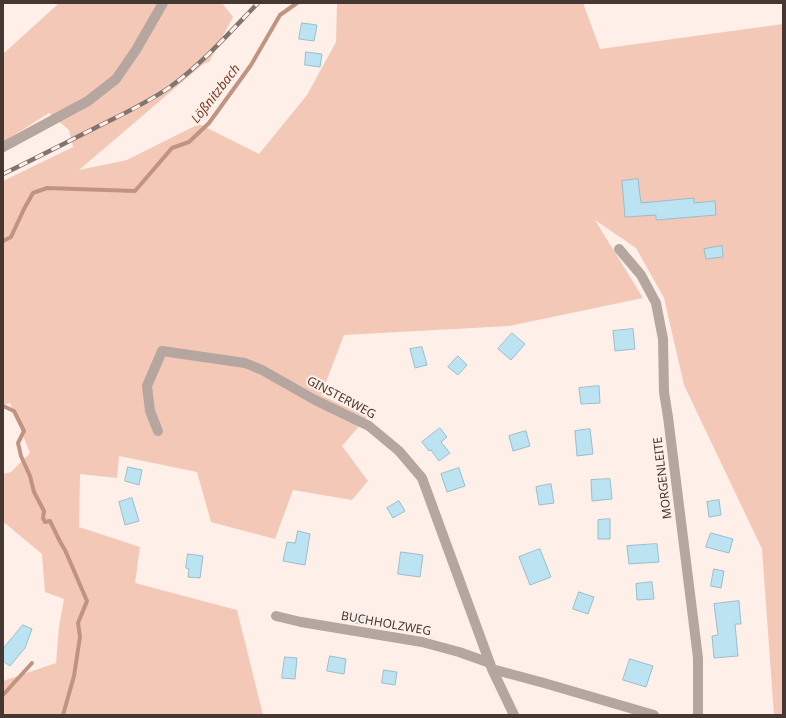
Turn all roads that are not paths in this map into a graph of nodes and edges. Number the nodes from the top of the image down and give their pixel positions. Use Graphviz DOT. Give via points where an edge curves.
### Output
graph roads {
  1 [pos="163,3"];
  2 [pos="3,147"];
  3 [pos="619,250"];
  4 [pos="158,431"];
  5 [pos="276,616"];
  6 [pos="491,666"];
  7 [pos="514,715"];
  8 [pos="654,715"];
  9 [pos="698,715"];
  1 -- 2 [label="street" via="116,79 88,100"];
  3 -- 9 [label="street, MORGENLEITE" via="641,275 656,303 663,340 664,392 698,658"];
  4 -- 6 [label="street, GINSTERWEG" via="150,411 147,386 162,351 245,363 369,426 399,451 422,478"];
  5 -- 6 [label="street, BUCHHOLZWEG" via="422,642 459,652"];
  6 -- 7 [label="street, GINSTERWEG"];
  6 -- 8 [label="street, BUCHHOLZWEG"];
}
